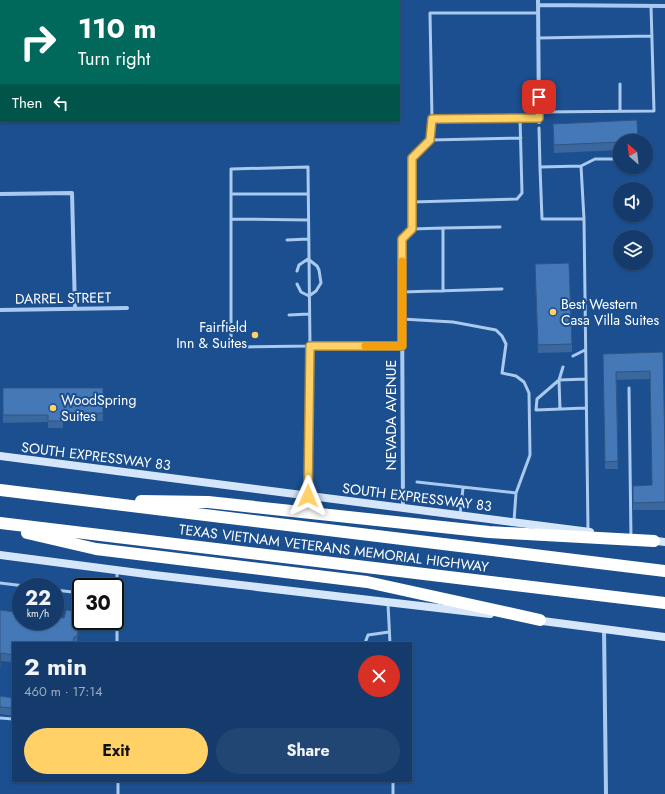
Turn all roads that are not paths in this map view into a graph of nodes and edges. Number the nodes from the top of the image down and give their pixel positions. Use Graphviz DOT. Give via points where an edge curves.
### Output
graph roads {
  1 [pos="538,0"];
  2 [pos="538,6"];
  3 [pos="651,6"];
  4 [pos="665,6"];
  5 [pos="538,13"];
  6 [pos="652,36"];
  7 [pos="538,38"];
  8 [pos="620,84"];
  9 [pos="620,111"];
  10 [pos="539,112"];
  11 [pos="520,118"];
  12 [pos="432,119"];
  13 [pos="539,120"];
  14 [pos="539,128"];
  15 [pos="521,138"];
  16 [pos="430,140"];
  17 [pos="613,159"];
  18 [pos="582,166"];
  19 [pos="540,167"];
  20 [pos="0,194"];
  21 [pos="231,194"];
  22 [pos="308,194"];
  23 [pos="412,202"];
  24 [pos="231,219"];
  25 [pos="584,219"];
  26 [pos="308,220"];
  27 [pos="500,227"];
  28 [pos="443,228"];
  29 [pos="412,229"];
  30 [pos="308,239"];
  31 [pos="287,240"];
  32 [pos="308,259"];
  33 [pos="297,271"];
  34 [pos="297,284"];
  35 [pos="502,289"];
  36 [pos="443,291"];
  37 [pos="402,292"];
  38 [pos="309,296"];
  39 [pos="127,308"];
  40 [pos="75,309"];
  41 [pos="0,310"];
  42 [pos="309,314"];
  43 [pos="289,315"];
  44 [pos="402,319"];
  45 [pos="310,346"];
  46 [pos="402,346"];
  47 [pos="585,350"];
  48 [pos="573,356"];
  49 [pos="563,367"];
  50 [pos="586,379"];
  51 [pos="559,380"];
  52 [pos="629,388"];
  53 [pos="586,408"];
  54 [pos="560,409"];
  55 [pos="0,456"];
  56 [pos="417,482"];
  57 [pos="463,488"];
  58 [pos="0,490"];
  59 [pos="516,493"];
  60 [pos="308,496"];
  61 [pos="74,500"];
  62 [pos="403,508"];
  63 [pos="460,516"];
  64 [pos="514,522"];
  65 [pos="0,523"];
  66 [pos="0,527"];
  67 [pos="588,532"];
  68 [pos="631,538"];
  69 [pos="659,541"];
  70 [pos="0,555"];
  71 [pos="117,570"];
  72 [pos="665,571"];
  73 [pos="117,578"];
  74 [pos="0,583"];
  75 [pos="12,584"];
  76 [pos="388,602"];
  77 [pos="665,603"];
  78 [pos="540,620"];
  79 [pos="604,628"];
  80 [pos="117,630"];
  81 [pos="389,632"];
  82 [pos="665,637"];
  83 [pos="118,642"];
  84 [pos="365,642"];
  85 [pos="390,642"];
  86 [pos="0,718"];
  87 [pos="12,719"];
  88 [pos="118,782"];
  89 [pos="393,782"];
  90 [pos="118,794"];
  91 [pos="393,794"];
  92 [pos="606,794"];
  1 -- 2 [label="street"];
  2 -- 3 [label="street"];
  2 -- 5 [label="street"];
  3 -- 4 [label="street"];
  3 -- 6 [label="lane"];
  5 -- 7 [label="street"];
  5 -- 12 [label="lane" via="430,13"];
  6 -- 7 [label="lane"];
  6 -- 9 [label="lane" via="654,111"];
  7 -- 10 [label="street"];
  8 -- 9 [label="lane"];
  9 -- 10 [label="lane"];
  10 -- 13 [label="street"];
  11 -- 12 [label="lane"];
  11 -- 13 [label="lane"];
  11 -- 15 [label="lane"];
  12 -- 16 [label="lane"];
  14 -- 19 [label="lane"];
  15 -- 16 [label="lane"];
  15 -- 23 [label="lane" via="522,193 517,199"];
  16 -- 23 [label="lane" via="412,158"];
  17 -- 18 [label="lane" via="595,159"];
  18 -- 19 [label="lane"];
  18 -- 25 [label="lane"];
  19 -- 25 [label="lane" via="542,219"];
  20 -- 40 [label="street" via="72,193"];
  21 -- 22 [label="lane"];
  21 -- 22 [label="lane" via="231,169 308,168"];
  21 -- 24 [label="lane"];
  22 -- 26 [label="lane"];
  23 -- 29 [label="lane"];
  24 -- 26 [label="lane"];
  24 -- 45 [label="lane" via="231,337 237,347"];
  25 -- 47 [label="lane"];
  26 -- 30 [label="lane"];
  27 -- 28 [label="lane"];
  28 -- 29 [label="lane"];
  28 -- 36 [label="lane"];
  29 -- 37 [label="street, NEVADA AVENUE" via="402,239"];
  30 -- 31 [label="lane"];
  30 -- 32 [label="lane"];
  32 -- 33 [label="lane"];
  32 -- 38 [label="lane"];
  32 -- 38 [label="lane" via="317,266 320,282 316,291"];
  34 -- 38 [label="lane" via="301,292"];
  35 -- 36 [label="lane"];
  36 -- 37 [label="lane"];
  37 -- 44 [label="street, NEVADA AVENUE"];
  38 -- 42 [label="lane"];
  39 -- 40 [label="street, DARREL STREET"];
  40 -- 41 [label="street, DARREL STREET"];
  42 -- 43 [label="lane"];
  42 -- 45 [label="lane"];
  44 -- 46 [label="street, NEVADA AVENUE"];
  44 -- 59 [label="lane" via="453,322 496,330 502,336 506,344 502,373 516,376 524,382 528,393 530,455"];
  45 -- 46 [label="street"];
  45 -- 60 [label="street"];
  46 -- 62 [label="street, NEVADA AVENUE"];
  47 -- 48 [label="lane"];
  47 -- 50 [label="lane"];
  49 -- 51 [label="lane"];
  50 -- 51 [label="lane"];
  50 -- 53 [label="lane"];
  51 -- 54 [label="lane"];
  51 -- 54 [label="lane" via="537,399 536,410"];
  52 -- 68 [label="lane"];
  53 -- 54 [label="lane"];
  53 -- 67 [label="lane"];
  55 -- 60 [label="main road, SOUTH EXPRESSWAY 83"];
  56 -- 57 [label="lane"];
  57 -- 59 [label="lane"];
  57 -- 63 [label="lane"];
  58 -- 61 [label="highway, TEXAS VIETNAM VETERANS MEMORIAL HIGHWAY"];
  59 -- 64 [label="lane"];
  60 -- 62 [label="main road, SOUTH EXPRESSWAY 83"];
  61 -- 69 [label="highway" via="208,502 489,532"];
  61 -- 72 [label="highway, TEXAS VIETNAM VETERANS MEMORIAL HIGHWAY"];
  62 -- 63 [label="main road, SOUTH EXPRESSWAY 83"];
  63 -- 64 [label="main road, SOUTH EXPRESSWAY 83"];
  64 -- 67 [label="main road, SOUTH EXPRESSWAY 83"];
  65 -- 77 [label="highway, TEXAS VIETNAM VETERANS MEMORIAL HIGHWAY"];
  66 -- 78 [label="highway" via="96,549 367,582"];
  67 -- 68 [label="main road, SOUTH EXPRESSWAY 83"];
  68 -- 69 [label="main road, SOUTH EXPRESSWAY 83"];
  70 -- 71 [label="main road"];
  71 -- 73 [label="lane"];
  71 -- 76 [label="main road"];
  74 -- 75 [label="lane"];
  76 -- 78 [label="main road"];
  76 -- 81 [label="lane"];
  78 -- 79 [label="main road"];
  79 -- 82 [label="main road"];
  79 -- 92 [label="street"];
  80 -- 83 [label="lane"];
  81 -- 84 [label="lane" via="368,635"];
  81 -- 85 [label="lane"];
  86 -- 87 [label="lane"];
  88 -- 90 [label="lane"];
  89 -- 91 [label="lane"];
}
